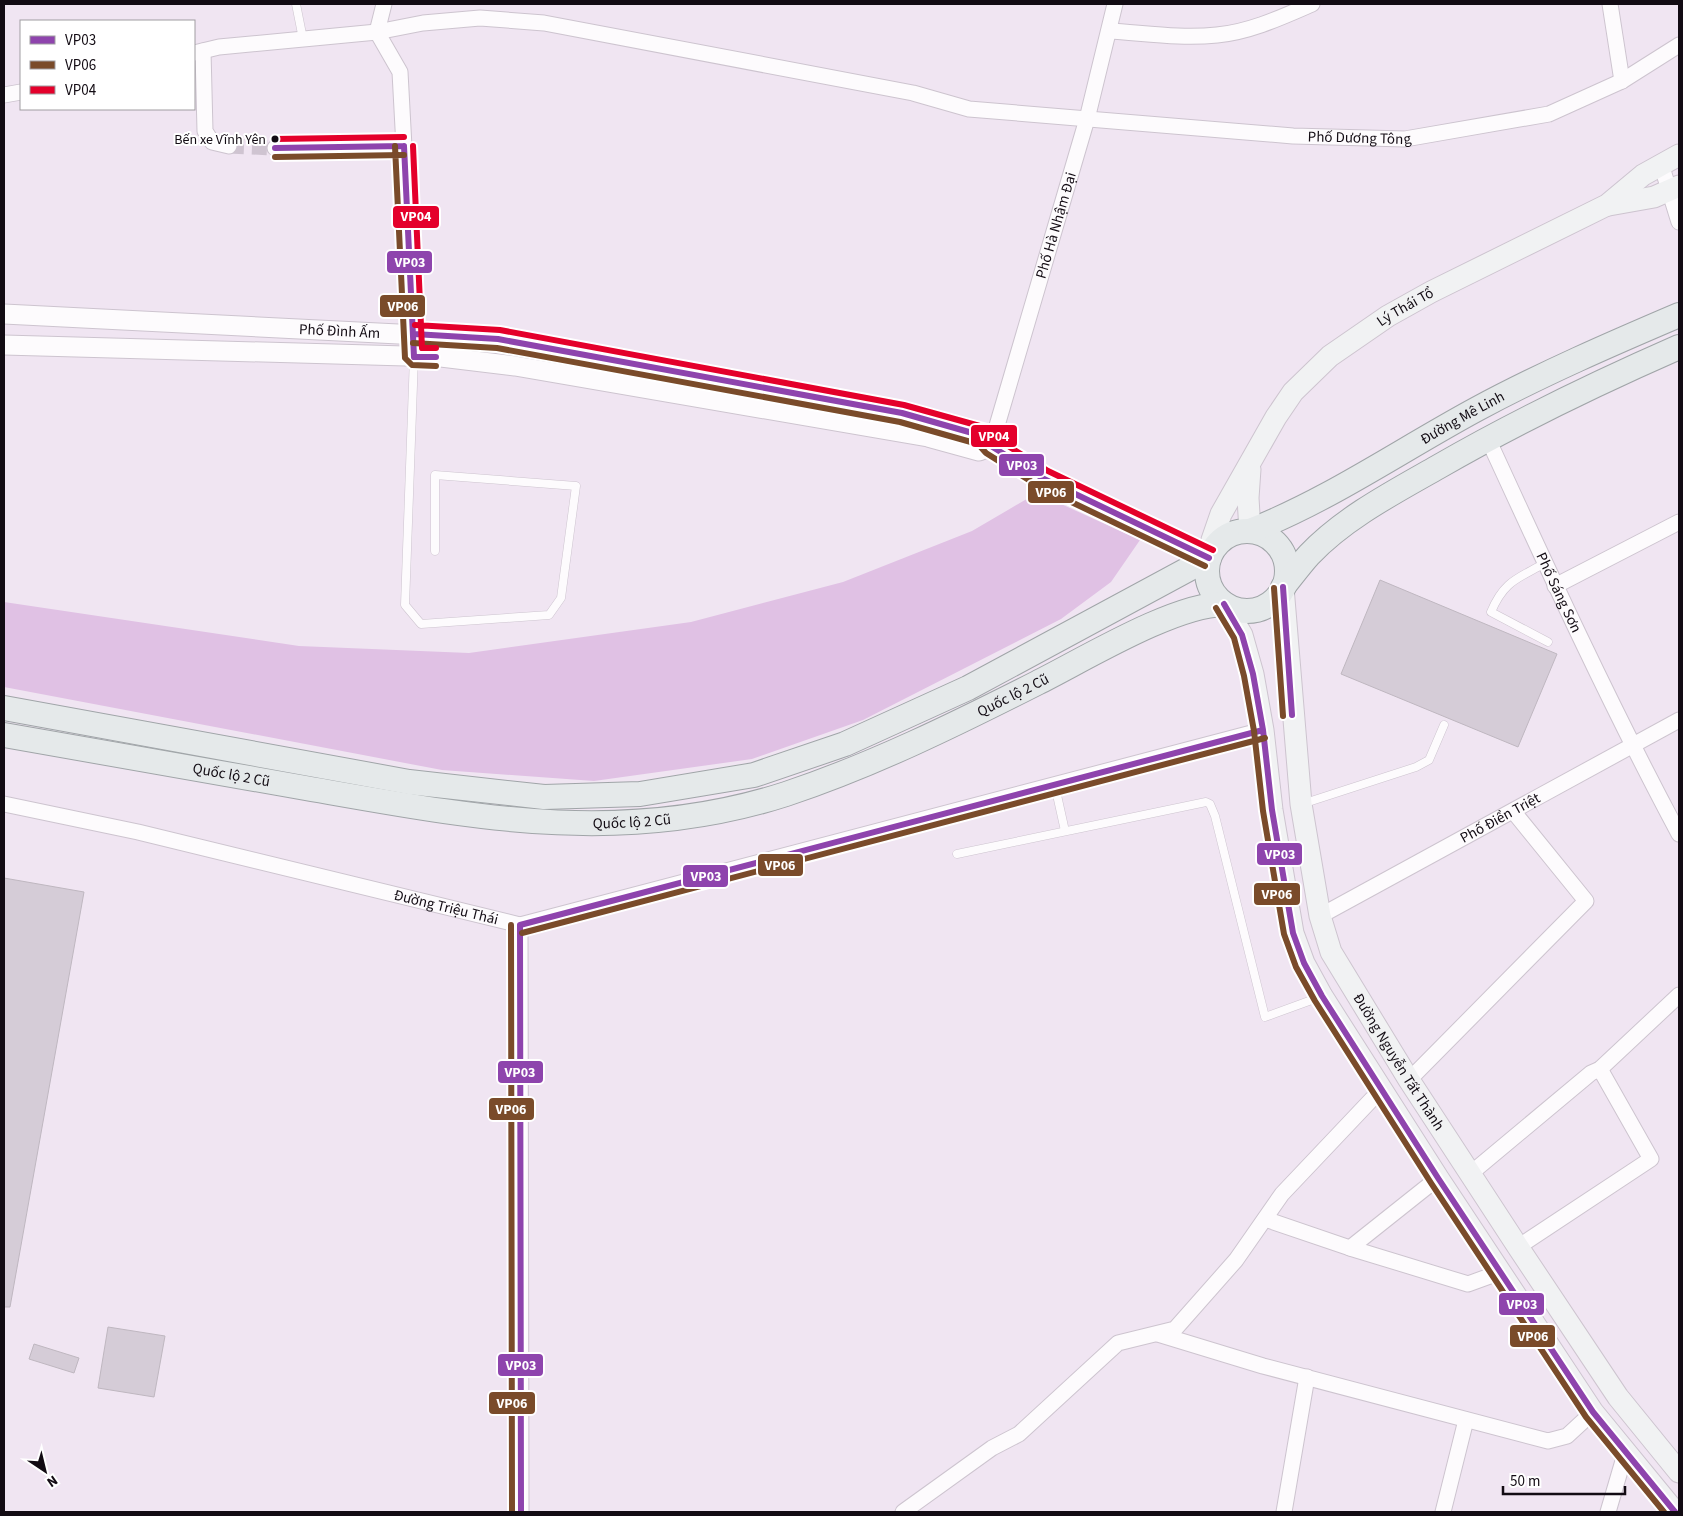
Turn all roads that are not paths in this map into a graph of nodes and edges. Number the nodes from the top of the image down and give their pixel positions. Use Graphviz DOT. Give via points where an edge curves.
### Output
graph roads {
  1 [pos="296,4"];
  2 [pos="384,4"];
  3 [pos="1115,4"];
  4 [pos="1312,4"];
  5 [pos="1610,4"];
  6 [pos="1109,31"];
  7 [pos="377,32"];
  8 [pos="303,39"];
  9 [pos="1679,45"];
  10 [pos="198,52"];
  11 [pos="1622,81"];
  12 [pos="20,92"];
  13 [pos="4,95"];
  14 [pos="1087,119"];
  15 [pos="229,146"];
  16 [pos="404,146"];
  17 [pos="275,148"];
  18 [pos="1670,159"];
  19 [pos="1674,188"];
  20 [pos="1606,205"];
  21 [pos="1679,222"];
  22 [pos="4,314"];
  23 [pos="1679,315"];
  24 [pos="414,334"];
  25 [pos="4,345"];
  26 [pos="1679,347"];
  27 [pos="414,356"];
  28 [pos="1488,439"];
  29 [pos="991,446"];
  30 [pos="1250,464"];
  31 [pos="1679,522"];
  32 [pos="1250,531"];
  33 [pos="436,551"];
  34 [pos="1209,558"];
  35 [pos="1544,563"];
  36 [pos="1555,586"];
  37 [pos="1283,587"];
  38 [pos="1224,604"];
  39 [pos="1548,642"];
  40 [pos="4,708"];
  41 [pos="1679,720"];
  42 [pos="1444,725"];
  43 [pos="1263,730"];
  44 [pos="4,735"];
  45 [pos="1632,746"];
  46 [pos="1055,786"];
  47 [pos="4,804"];
  48 [pos="1301,804"];
  49 [pos="1513,811"];
  50 [pos="1065,831"];
  51 [pos="1679,834"];
  52 [pos="957,854"];
  53 [pos="1320,916"];
  54 [pos="520,925"];
  55 [pos="1679,995"];
  56 [pos="1322,996"];
  57 [pos="1600,1069"];
  58 [pos="1410,1080"];
  59 [pos="1383,1090"];
  60 [pos="1470,1174"];
  61 [pos="1438,1178"];
  62 [pos="1265,1219"];
  63 [pos="1518,1247"];
  64 [pos="1350,1248"];
  65 [pos="1501,1272"];
  66 [pos="1157,1334"];
  67 [pos="1308,1377"];
  68 [pos="1593,1412"];
  69 [pos="1466,1420"];
  70 [pos="1625,1454"];
  71 [pos="1679,1472"];
  72 [pos="521,1512"];
  73 [pos="903,1512"];
  74 [pos="1284,1512"];
  75 [pos="1443,1512"];
  76 [pos="1608,1512"];
  77 [pos="1675,1512"];
  1 -- 8 [label="lane"];
  2 -- 7 [label="street"];
  3 -- 6 [label="street, Phố Hà Nhậm Đại"];
  4 -- 6 [label="street" via="1261,24 1218,35"];
  5 -- 11 [label="street"];
  6 -- 14 [label="street, Phố Hà Nhậm Đại"];
  7 -- 8 [label="street, Phố Dương Tông"];
  7 -- 14 [label="street, Phố Dương Tông" via="423,23 480,18 544,23 894,90 969,109"];
  7 -- 16 [label="street" via="400,72"];
  8 -- 10 [label="street, Phố Dương Tông"];
  9 -- 11 [label="street, Phố Dương Tông"];
  10 -- 15 [label="street" via="205,131 212,142"];
  11 -- 14 [label="street, Phố Dương Tông" via="1549,114 1405,139 1293,136"];
  12 -- 13 [label="street"];
  14 -- 29 [label="street, Phố Hà Nhậm Đại"];
  16 -- 17 [label="street"];
  16 -- 24 [label="street"];
  18 -- 19 [label="street"];
  18 -- 20 [label="main road, Lý Thái Tổ" via="1643,175"];
  19 -- 20 [label="main road, Lý Thái Tổ" via="1654,196"];
  19 -- 21 [label="street"];
  20 -- 30 [label="main road, Lý Thái Tổ" via="1431,292 1345,345 1293,392"];
  22 -- 24 [label="street, Phố Đình Ấm"];
  23 -- 32 [label="main road, Đường Mê Linh" via="1567,364 1469,414 1323,499"];
  24 -- 27 [label="street"];
  24 -- 29 [label="street, Phố Đình Ấm" via="498,339 902,413 983,436"];
  25 -- 27 [label="street, Phố Đình Ấm"];
  26 -- 28 [label="main road, Đường Mê Linh"];
  27 -- 29 [label="street, Phố Đình Ấm" via="515,366 928,437 979,451"];
  27 -- 33 [label="lane" via="405,605 421,624 549,615 561,598 576,486 435,475"];
  28 -- 35 [label="street, Phố Sáng Sơn"];
  28 -- 37 [label="main road, Đường Mê Linh" via="1414,480 1346,525 1310,554"];
  29 -- 34 [label="street, Phố Đình Ấm" via="1044,479"];
  30 -- 32 [label="main road, Lý Thái Tổ"];
  30 -- 34 [label="main road, Lý Thái Tổ" via="1221,514"];
  31 -- 36 [label="street"];
  32 -- 34 [label="main road" via="1225,537"];
  32 -- 37 [label="main road" via="1268,536 1282,550 1287,569"];
  34 -- 38 [label="main road" via="1209,584"];
  34 -- 40 [label="main road, Quốc lộ 2 Cũ" via="968,688 845,744 754,775 640,794 544,797 409,782"];
  35 -- 36 [label="street, Phố Sáng Sơn"];
  35 -- 39 [label="lane" via="1499,592 1491,612"];
  36 -- 45 [label="street, Phố Sáng Sơn"];
  37 -- 38 [label="main road" via="1276,599 1258,609 1244,611"];
  37 -- 48 [label="main road, Đường Nguyễn Tất Thành"];
  38 -- 43 [label="main road, Đường Nguyễn Tất Thành" via="1242,635 1248,653"];
  38 -- 44 [label="main road, Quốc lộ 2 Cũ" via="1196,608 1150,627 932,734 830,779 762,801 650,821 565,824 475,817"];
  41 -- 45 [label="street, Phố Điển Triệt"];
  42 -- 48 [label="lane" via="1429,760"];
  43 -- 46 [label="street, Đường Triệu Thái"];
  43 -- 56 [label="main road, Đường Nguyễn Tất Thành" via="1272,810 1293,933 1304,964"];
  45 -- 49 [label="street, Phố Điển Triệt"];
  45 -- 51 [label="street, Phố Sáng Sơn"];
  46 -- 50 [label="lane"];
  46 -- 54 [label="street, Đường Triệu Thái"];
  47 -- 54 [label="street, Đường Triệu Thái" via="147,834"];
  48 -- 53 [label="main road, Đường Nguyễn Tất Thành"];
  49 -- 53 [label="street, Phố Điển Triệt"];
  49 -- 58 [label="street" via="1586,901"];
  50 -- 52 [label="lane"];
  50 -- 56 [label="lane" via="1200,802 1210,804 1216,816 1265,1017"];
  53 -- 58 [label="main road, Đường Nguyễn Tất Thành" via="1331,952 1343,974"];
  54 -- 72 [label="street"];
  55 -- 57 [label="street"];
  56 -- 59 [label="main road, Đường Nguyễn Tất Thành"];
  57 -- 60 [label="street" via="1591,1072"];
  57 -- 63 [label="street" via="1651,1159"];
  58 -- 60 [label="main road, Đường Nguyễn Tất Thành"];
  59 -- 61 [label="main road, Đường Nguyễn Tất Thành"];
  59 -- 62 [label="street" via="1282,1194"];
  60 -- 63 [label="main road, Đường Nguyễn Tất Thành"];
  61 -- 64 [label="street"];
  61 -- 65 [label="main road, Đường Nguyễn Tất Thành"];
  62 -- 64 [label="street"];
  62 -- 66 [label="street" via="1236,1260 1175,1329"];
  63 -- 71 [label="main road, Đường Nguyễn Tất Thành" via="1618,1397"];
  64 -- 65 [label="street" via="1468,1284"];
  65 -- 68 [label="main road, Đường Nguyễn Tất Thành"];
  66 -- 67 [label="street"];
  66 -- 73 [label="street" via="1118,1343 1019,1434 992,1448"];
  67 -- 69 [label="street"];
  67 -- 74 [label="street"];
  68 -- 69 [label="street" via="1568,1436 1548,1441"];
  68 -- 70 [label="main road, Đường Nguyễn Tất Thành"];
  69 -- 75 [label="street"];
  70 -- 76 [label="street"];
  70 -- 77 [label="main road, Đường Nguyễn Tất Thành"];
}
